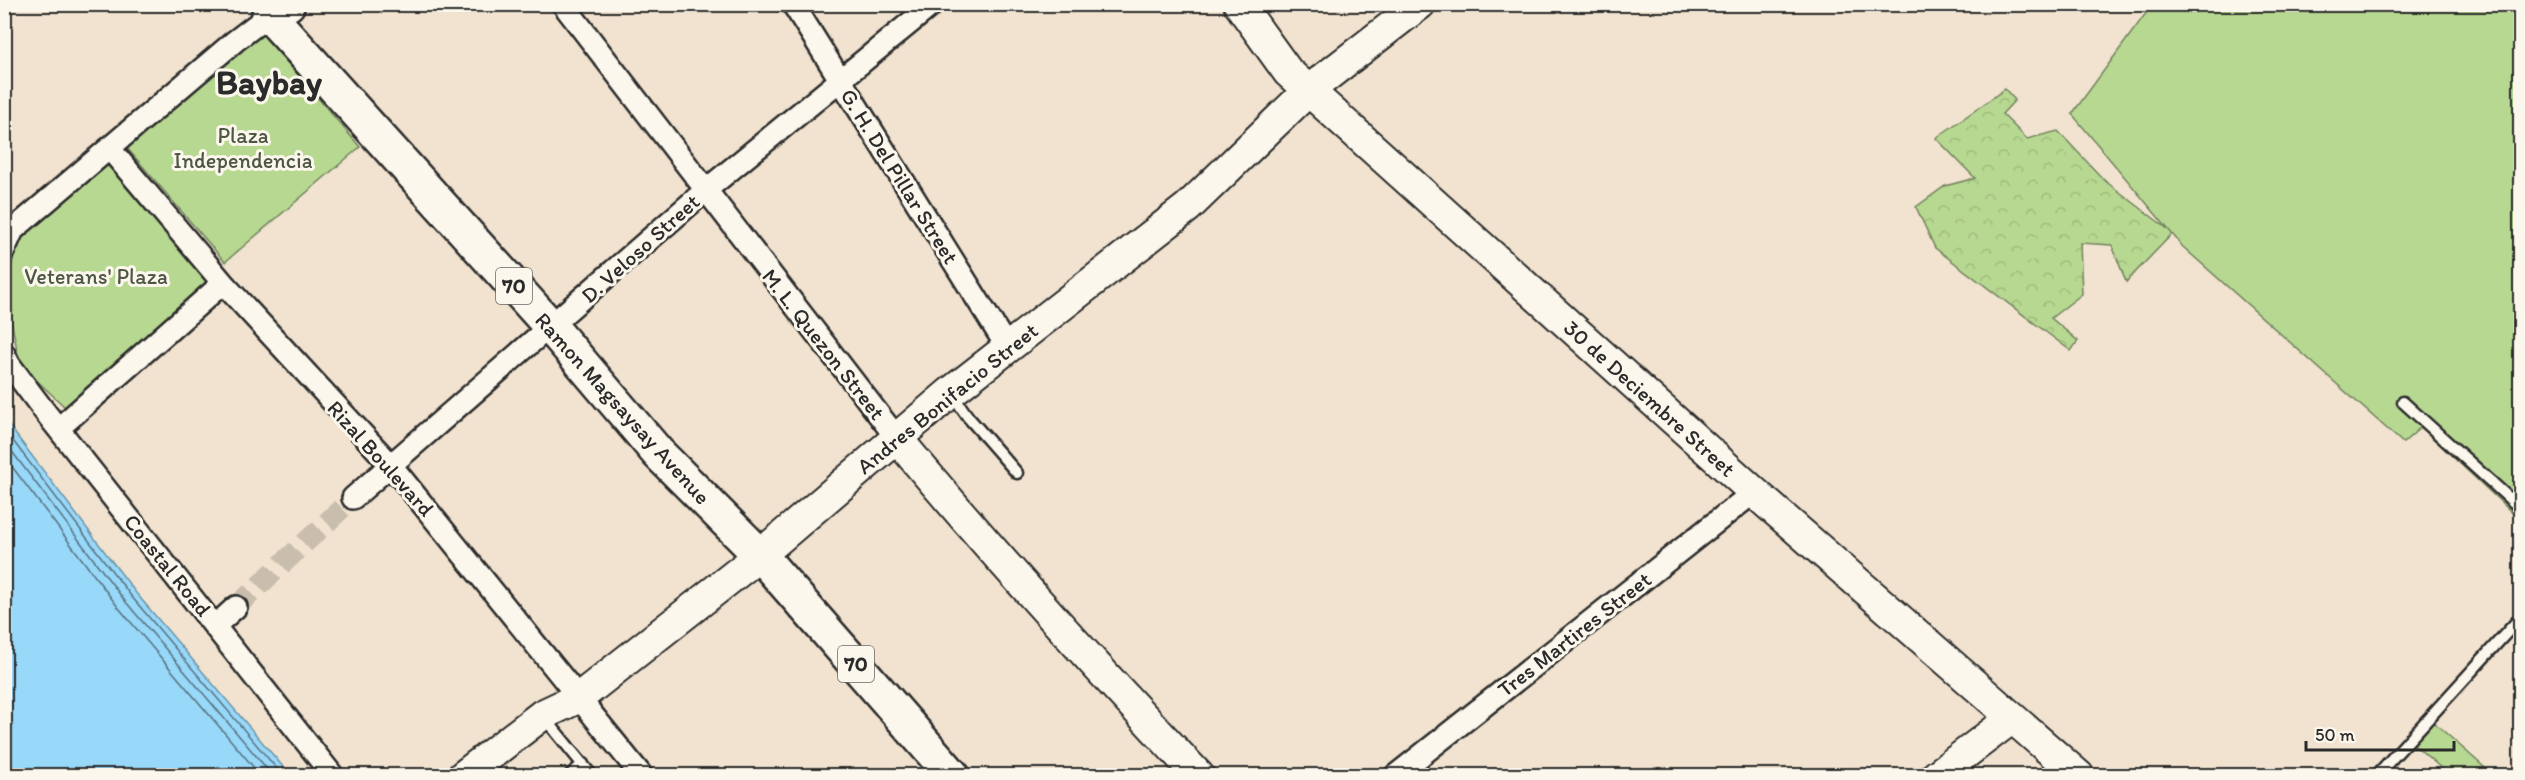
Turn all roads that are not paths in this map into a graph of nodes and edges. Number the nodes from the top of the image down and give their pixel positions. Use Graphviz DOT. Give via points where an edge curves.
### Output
graph roads {
  1 [pos="563,4"];
  2 [pos="793,4"];
  3 [pos="933,4"];
  4 [pos="1239,4"];
  5 [pos="1420,4"];
  6 [pos="273,8"];
  7 [pos="839,80"];
  8 [pos="1309,90"];
  9 [pos="110,149"];
  10 [pos="706,190"];
  11 [pos="4,250"];
  12 [pos="223,283"];
  13 [pos="551,327"];
  14 [pos="1007,347"];
  15 [pos="4,354"];
  16 [pos="951,392"];
  17 [pos="2403,402"];
  18 [pos="58,429"];
  19 [pos="896,437"];
  20 [pos="390,464"];
  21 [pos="1017,473"];
  22 [pos="1754,492"];
  23 [pos="353,498"];
  24 [pos="2520,508"];
  25 [pos="760,555"];
  26 [pos="236,607"];
  27 [pos="2520,618"];
  28 [pos="216,625"];
  29 [pos="580,697"];
  30 [pos="542,715"];
  31 [pos="2012,718"];
  32 [pos="583,764"];
  33 [pos="333,776"];
  34 [pos="463,776"];
  35 [pos="569,776"];
  36 [pos="592,776"];
  37 [pos="642,776"];
  38 [pos="953,776"];
  39 [pos="1199,776"];
  40 [pos="1395,776"];
  41 [pos="1936,776"];
  42 [pos="2079,776"];
  43 [pos="2376,776"];
  1 -- 10 [label="street, M. L. Quezon Street"];
  2 -- 7 [label="street, G. H. Del Pillar Street"];
  3 -- 7 [label="street, D. Veloso Street"];
  4 -- 8 [label="street, 30 de Deciembre Street" via="1288,72"];
  5 -- 8 [label="street, Andres Bonifacio Street"];
  6 -- 9 [label="street"];
  6 -- 13 [label="main road, Ramon Magsaysay Avenue / 70"];
  7 -- 10 [label="street, D. Veloso Street"];
  7 -- 14 [label="street, G. H. Del Pillar Street"];
  8 -- 14 [label="street, Andres Bonifacio Street" via="1188,207"];
  8 -- 22 [label="street, 30 de Deciembre Street"];
  9 -- 11 [label="street" via="13,231"];
  9 -- 12 [label="street, Rizal Boulevard"];
  10 -- 13 [label="street, D. Veloso Street"];
  10 -- 19 [label="street, M. L. Quezon Street"];
  12 -- 18 [label="street"];
  12 -- 20 [label="street, Rizal Boulevard"];
  13 -- 20 [label="street, D. Veloso Street"];
  13 -- 25 [label="main road, Ramon Magsaysay Avenue / 70" via="658,453"];
  14 -- 16 [label="street, Andres Bonifacio Street"];
  15 -- 18 [label="street, Coastal Road"];
  16 -- 19 [label="street, Andres Bonifacio Street"];
  16 -- 21 [label="lane"];
  17 -- 24 [label="lane"];
  18 -- 28 [label="street, Coastal Road"];
  19 -- 25 [label="street, Andres Bonifacio Street"];
  19 -- 39 [label="street, M. L. Quezon Street" via="973,530"];
  20 -- 23 [label="street, D. Veloso Street"];
  20 -- 29 [label="street, Rizal Boulevard"];
  22 -- 31 [label="street, 30 de Deciembre Street"];
  22 -- 40 [label="street, Tres Martires Street"];
  25 -- 29 [label="street, Andres Bonifacio Street"];
  25 -- 38 [label="main road, Ramon Magsaysay Avenue / 70"];
  26 -- 28 [label="street"];
  27 -- 43 [label="lane"];
  28 -- 33 [label="street, Coastal Road"];
  29 -- 30 [label="street, Andres Bonifacio Street"];
  29 -- 37 [label="street, Rizal Boulevard"];
  30 -- 32 [label="lane"];
  30 -- 34 [label="street, Andres Bonifacio Street"];
  31 -- 41 [label="street"];
  31 -- 42 [label="street, 30 de Deciembre Street"];
  32 -- 35 [label="lane"];
  32 -- 36 [label="lane"];
}
